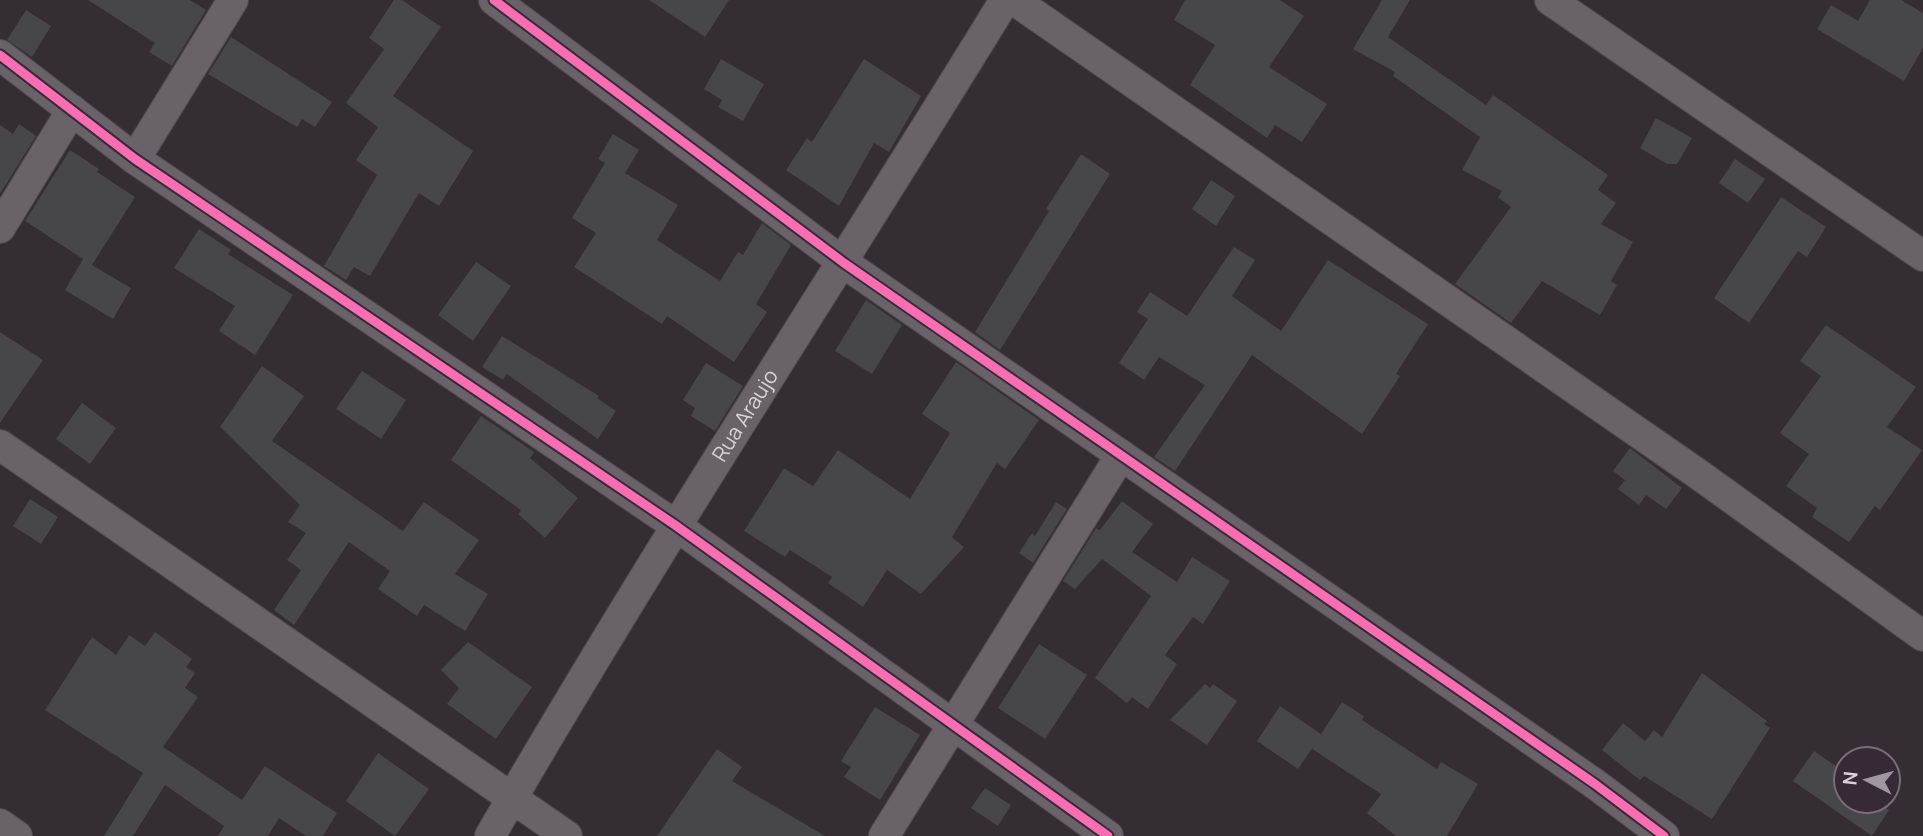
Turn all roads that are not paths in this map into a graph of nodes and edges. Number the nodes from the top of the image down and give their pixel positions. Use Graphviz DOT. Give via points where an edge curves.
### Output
graph roads {
  1 [pos="233,0"];
  2 [pos="494,0"];
  3 [pos="1005,0"];
  4 [pos="1014,0"];
  5 [pos="1550,0"];
  6 [pos="0,55"];
  7 [pos="72,110"];
  8 [pos="135,159"];
  9 [pos="0,228"];
  10 [pos="1923,256"];
  11 [pos="844,263"];
  12 [pos="0,445"];
  13 [pos="1121,455"];
  14 [pos="675,525"];
  15 [pos="1923,636"];
  16 [pos="952,724"];
  17 [pos="511,800"];
  18 [pos="0,824"];
  19 [pos="17,836"];
  20 [pos="490,836"];
  21 [pos="567,836"];
  22 [pos="884,836"];
  23 [pos="1108,836"];
  24 [pos="1664,836"];
  1 -- 8 [label="street"];
  2 -- 11 [label="street"];
  3 -- 11 [label="street, Rua Araujo"];
  4 -- 15 [label="street" via="1698,474"];
  5 -- 10 [label="street"];
  6 -- 7 [label="street"];
  7 -- 8 [label="street"];
  7 -- 9 [label="street"];
  8 -- 14 [label="street"];
  11 -- 13 [label="street"];
  11 -- 14 [label="street, Rua Araujo"];
  12 -- 17 [label="street"];
  13 -- 16 [label="street"];
  13 -- 24 [label="street"];
  14 -- 16 [label="street"];
  14 -- 17 [label="street, Rua Araujo"];
  16 -- 22 [label="street"];
  16 -- 23 [label="street"];
  17 -- 20 [label="street, Rua Araujo"];
  17 -- 21 [label="street"];
  18 -- 19 [label="street"];
}
